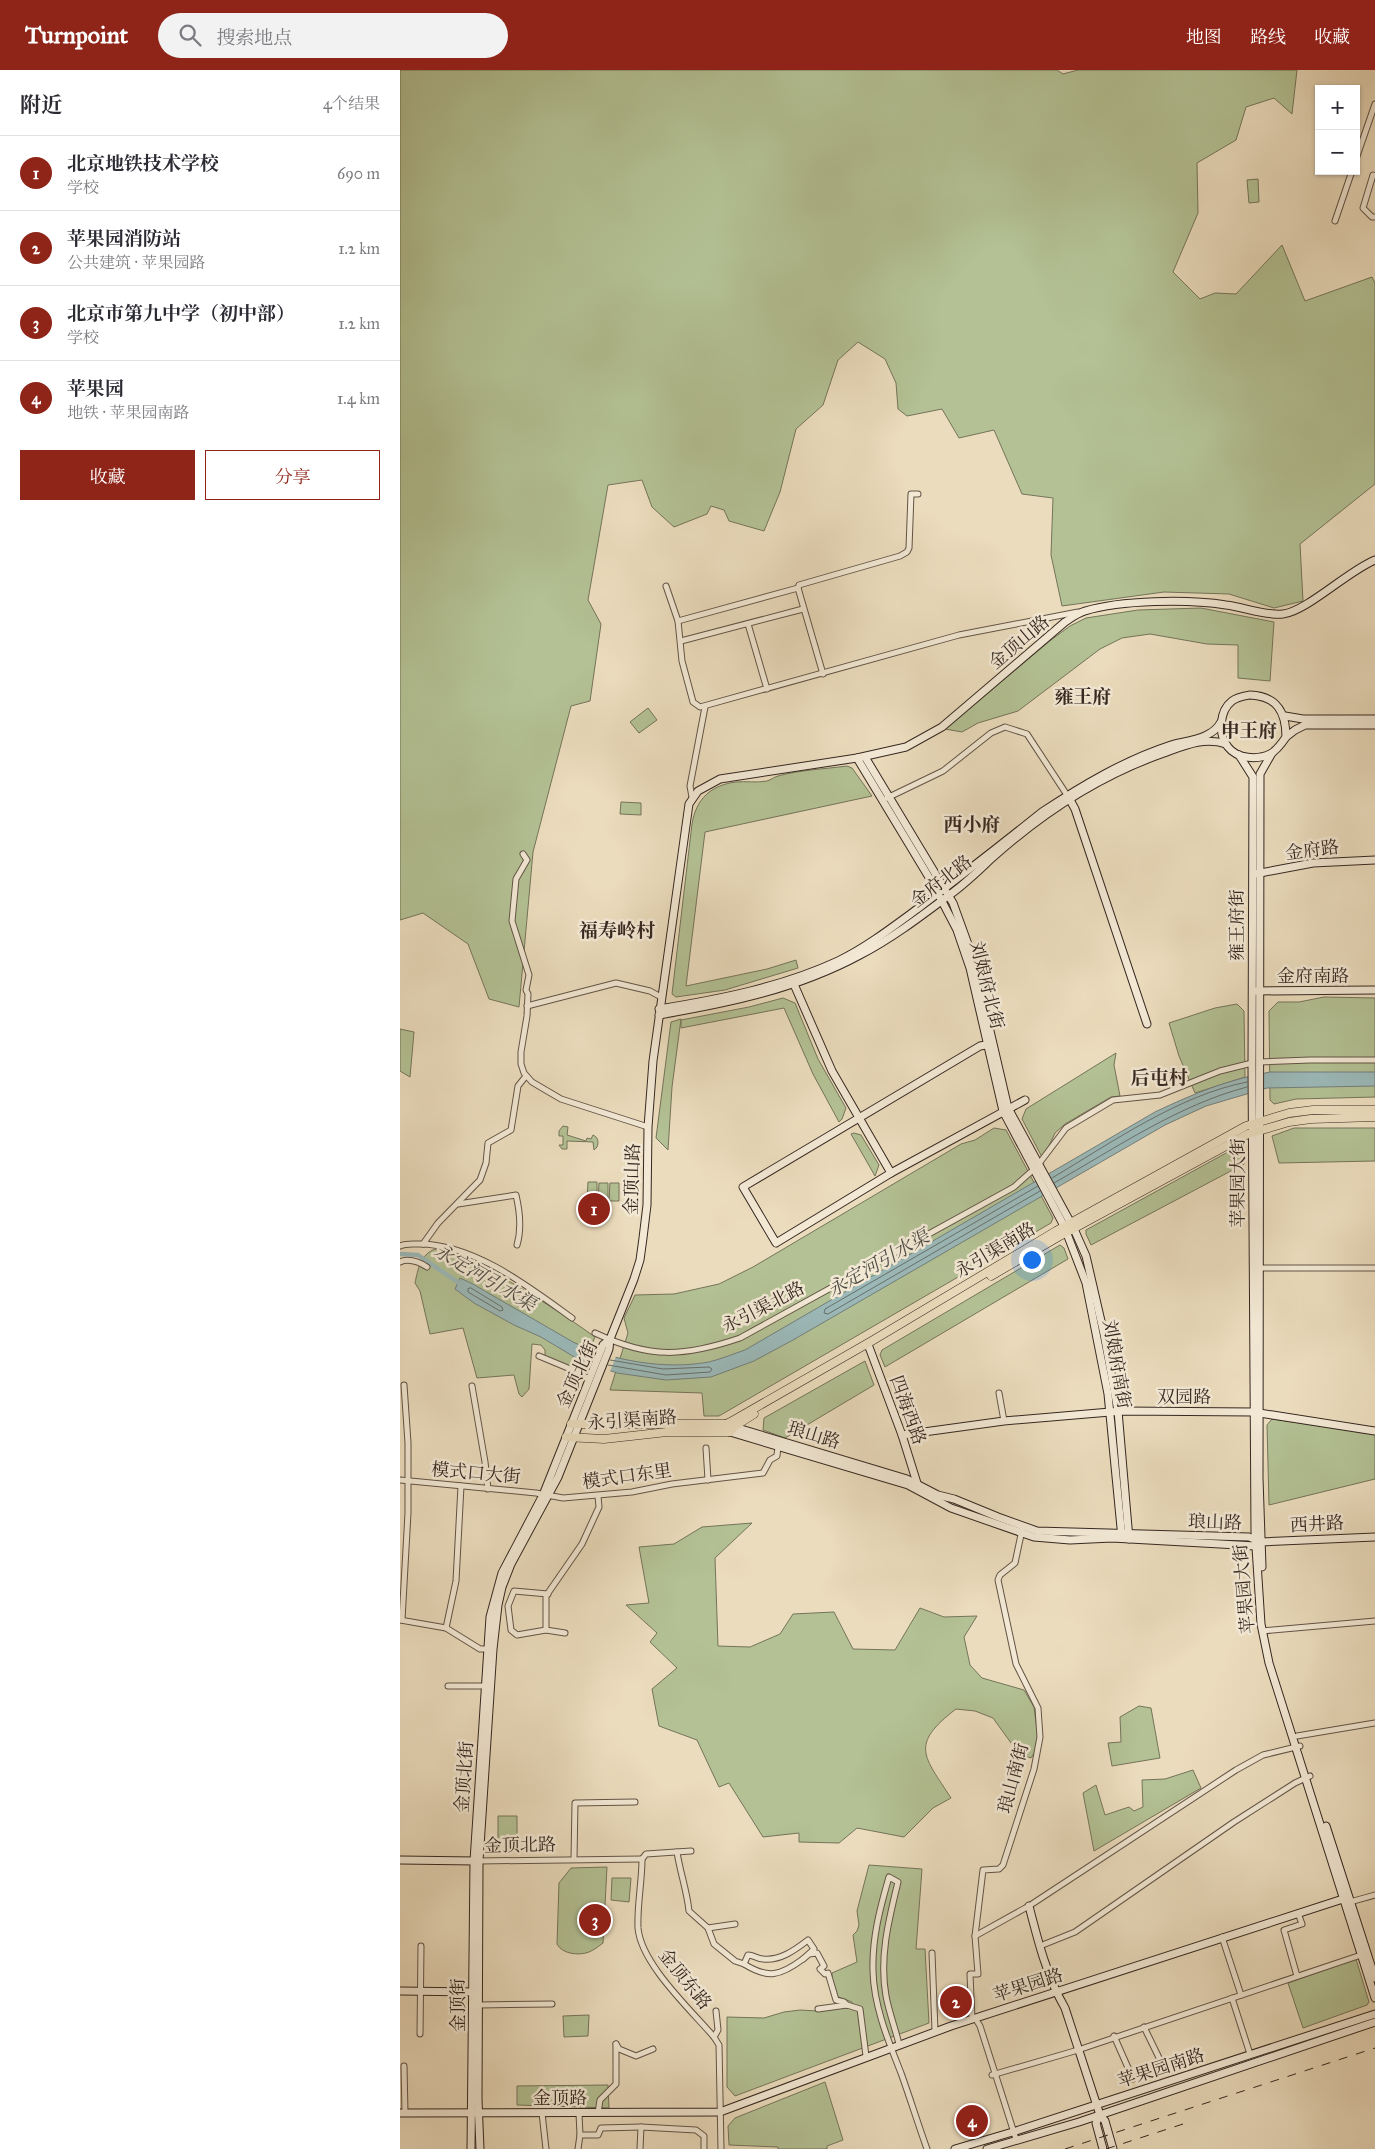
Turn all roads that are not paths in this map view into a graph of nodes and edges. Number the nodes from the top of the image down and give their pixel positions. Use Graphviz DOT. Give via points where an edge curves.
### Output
graph roads {
  1 [pos="1375,104"];
  2 [pos="1360,147"];
  3 [pos="1351,175"];
  4 [pos="1373,175"];
  5 [pos="1375,217"];
  6 [pos="1335,221"];
  7 [pos="918,494"];
  8 [pos="1375,560"];
  9 [pos="666,586"];
  10 [pos="798,588"];
  11 [pos="803,609"];
  12 [pos="1083,611"];
  13 [pos="678,621"];
  14 [pos="748,624"];
  15 [pos="681,641"];
  16 [pos="823,674"];
  17 [pos="767,689"];
  18 [pos="705,706"];
  19 [pos="1285,716"];
  20 [pos="1375,719"];
  21 [pos="1221,722"];
  22 [pos="1375,725"];
  23 [pos="1286,737"];
  24 [pos="1226,744"];
  25 [pos="1272,753"];
  26 [pos="1239,755"];
  27 [pos="865,757"];
  28 [pos="857,758"];
  29 [pos="692,797"];
  30 [pos="1069,798"];
  31 [pos="885,799"];
  32 [pos="524,854"];
  33 [pos="1375,860"];
  34 [pos="1256,874"];
  35 [pos="945,889"];
  36 [pos="938,893"];
  37 [pos="946,898"];
  38 [pos="793,982"];
  39 [pos="1375,990"];
  40 [pos="1256,991"];
  41 [pos="661,997"];
  42 [pos="528,1006"];
  43 [pos="660,1011"];
  44 [pos="1147,1024"];
  45 [pos="986,1045"];
  46 [pos="1375,1060"];
  47 [pos="1256,1064"];
  48 [pos="526,1076"];
  49 [pos="1025,1100"];
  50 [pos="1256,1100"];
  51 [pos="1006,1110"];
  52 [pos="1375,1110"];
  53 [pos="1375,1118"];
  54 [pos="860,1119"];
  55 [pos="1256,1122"];
  56 [pos="648,1127"];
  57 [pos="1256,1131"];
  58 [pos="1256,1149"];
  59 [pos="1037,1171"];
  60 [pos="891,1173"];
  61 [pos="1053,1200"];
  62 [pos="458,1204"];
  63 [pos="1069,1228"];
  64 [pos="423,1244"];
  65 [pos="517,1245"];
  66 [pos="400,1246"];
  67 [pos="400,1262"];
  68 [pos="427,1267"];
  69 [pos="1259,1268"];
  70 [pos="1375,1268"];
  71 [pos="572,1318"];
  72 [pos="595,1333"];
  73 [pos="610,1339"];
  74 [pos="869,1347"];
  75 [pos="539,1356"];
  76 [pos="593,1376"];
  77 [pos="404,1385"];
  78 [pos="472,1386"];
  79 [pos="999,1393"];
  80 [pos="1114,1412"];
  81 [pos="1256,1412"];
  82 [pos="1004,1421"];
  83 [pos="726,1424"];
  84 [pos="574,1425"];
  85 [pos="733,1429"];
  86 [pos="1375,1431"];
  87 [pos="902,1435"];
  88 [pos="569,1438"];
  89 [pos="778,1446"];
  90 [pos="706,1448"];
  91 [pos="400,1480"];
  92 [pos="708,1480"];
  93 [pos="408,1481"];
  94 [pos="917,1483"];
  95 [pos="460,1486"];
  96 [pos="488,1489"];
  97 [pos="546,1495"];
  98 [pos="598,1496"];
  99 [pos="1022,1530"];
  100 [pos="1125,1536"];
  101 [pos="1375,1537"];
  102 [pos="1257,1542"];
  103 [pos="548,1594"];
  104 [pos="401,1620"];
  105 [pos="1375,1621"];
  106 [pos="446,1628"];
  107 [pos="546,1630"];
  108 [pos="1264,1630"];
  109 [pos="565,1633"];
  110 [pos="490,1649"];
  111 [pos="448,1686"];
  112 [pos="485,1686"];
  113 [pos="1375,1722"];
  114 [pos="1297,1736"];
  115 [pos="1298,1746"];
  116 [pos="1308,1777"];
  117 [pos="635,1802"];
  118 [pos="691,1851"];
  119 [pos="677,1852"];
  120 [pos="574,1859"];
  121 [pos="642,1859"];
  122 [pos="400,1860"];
  123 [pos="476,1861"];
  124 [pos="1375,1894"];
  125 [pos="1347,1899"];
  126 [pos="1029,1906"];
  127 [pos="1298,1913"];
  128 [pos="735,1924"];
  129 [pos="708,1928"];
  130 [pos="975,1936"];
  131 [pos="1222,1937"];
  132 [pos="421,1946"];
  133 [pos="1040,1946"];
  134 [pos="932,1953"];
  135 [pos="1361,1955"];
  136 [pos="803,1959"];
  137 [pos="744,1964"];
  138 [pos="1297,1976"];
  139 [pos="1375,1978"];
  140 [pos="400,1991"];
  141 [pos="420,1992"];
  142 [pos="474,1992"];
  143 [pos="1056,1992"];
  144 [pos="1240,1995"];
  145 [pos="1232,1998"];
  146 [pos="1375,1998"];
  147 [pos="552,2004"];
  148 [pos="479,2005"];
  149 [pos="847,2006"];
  150 [pos="818,2009"];
  151 [pos="716,2011"];
  152 [pos="1375,2014"];
  153 [pos="974,2018"];
  154 [pos="1375,2022"];
  155 [pos="1144,2027"];
  156 [pos="935,2031"];
  157 [pos="420,2034"];
  158 [pos="1114,2036"];
  159 [pos="714,2037"];
  160 [pos="899,2044"];
  161 [pos="890,2047"];
  162 [pos="653,2049"];
  163 [pos="1078,2050"];
  164 [pos="1250,2054"];
  165 [pos="866,2056"];
  166 [pos="404,2066"];
  167 [pos="1164,2068"];
  168 [pos="994,2075"];
  169 [pos="1133,2079"];
  170 [pos="1096,2104"];
  171 [pos="720,2112"];
  172 [pos="403,2113"];
  173 [pos="475,2113"];
  174 [pos="542,2113"];
  175 [pos="579,2113"];
  176 [pos="598,2114"];
  177 [pos="1100,2115"];
  178 [pos="640,2127"];
  179 [pos="580,2135"];
  180 [pos="1015,2136"];
  181 [pos="471,2149"];
  182 [pos="480,2149"];
  183 [pos="546,2149"];
  184 [pos="578,2149"];
  185 [pos="640,2149"];
  186 [pos="704,2149"];
  187 [pos="721,2149"];
  188 [pos="927,2149"];
  189 [pos="956,2149"];
  190 [pos="987,2149"];
  191 [pos="1103,2149"];
  192 [pos="1113,2149"];
  1 -- 2 [label="street"];
  3 -- 6 [label="street"];
  4 -- 5 [label="street" via="1363,208"];
  7 -- 10 [label="street" via="911,494 908,552"];
  8 -- 12 [label="main road, 金顶山路" via="1284,614 1188,602"];
  9 -- 13 [label="street"];
  10 -- 11 [label="street"];
  10 -- 13 [label="street"];
  11 -- 14 [label="street"];
  11 -- 16 [label="street"];
  12 -- 16 [label="street" via="959,635"];
  12 -- 27 [label="main road, 金顶山路" via="1065,622 937,730 906,747"];
  13 -- 18 [label="street" via="682,661 693,702"];
  14 -- 15 [label="street"];
  14 -- 17 [label="street"];
  16 -- 17 [label="street"];
  17 -- 18 [label="street"];
  18 -- 29 [label="street" via="690,786"];
  19 -- 20 [label="main road"];
  19 -- 21 [label="main road" via="1272,700 1250,695 1232,701"];
  19 -- 23 [label="main road"];
  21 -- 24 [label="main road"];
  21 -- 30 [label="main road, 金府北路" via="1217,730 1133,760"];
  22 -- 23 [label="main road" via="1305,725"];
  23 -- 25 [label="main road"];
  24 -- 26 [label="main road"];
  24 -- 30 [label="main road, 金府北路" via="1211,740 1198,742 1154,757"];
  25 -- 26 [label="main road" via="1260,757"];
  25 -- 34 [label="main road, 雍王府街" via="1260,774"];
  26 -- 34 [label="main road, 雍王府街" via="1253,777"];
  27 -- 28 [label="main road, 金顶山路"];
  27 -- 31 [label="main road, 刘娘府北街"];
  28 -- 29 [label="main road, 金顶山路" via="725,777 710,783"];
  28 -- 31 [label="main road, 刘娘府北街"];
  29 -- 41 [label="main road, 金顶山路"];
  29 -- 43 [label="main road, 金顶山路"];
  30 -- 31 [label="street" via="1027,734 1005,727 943,771"];
  30 -- 35 [label="main road, 金府北路" via="1042,812"];
  30 -- 37 [label="main road, 金府北路"];
  30 -- 44 [label="main road"];
  31 -- 35 [label="main road, 刘娘府北街"];
  31 -- 36 [label="main road, 刘娘府北街"];
  32 -- 42 [label="street" via="527,860 516,880 512,921 529,975 526,990"];
  33 -- 34 [label="main road, 金府路" via="1313,863"];
  34 -- 40 [label="main road, 雍王府街"];
  35 -- 36 [label="main road, 金府北路"];
  35 -- 37 [label="main road, 刘娘府北街"];
  36 -- 37 [label="main road, 刘娘府北街"];
  36 -- 38 [label="main road, 金府北路" via="889,931"];
  37 -- 38 [label="main road, 金府北路" via="862,954 818,976"];
  37 -- 45 [label="main road, 刘娘府北街" via="967,956"];
  37 -- 51 [label="main road, 刘娘府北街" via="964,927 972,952"];
  38 -- 43 [label="main road, 金府北路"];
  38 -- 54 [label="main road" via="822,1052"];
  39 -- 40 [label="main road, 金府南路"];
  40 -- 47 [label="main road, 雍王府街"];
  41 -- 42 [label="street" via="616,983"];
  41 -- 43 [label="main road, 金顶山路"];
  42 -- 48 [label="street" via="521,1052"];
  43 -- 56 [label="main road, 金顶山路"];
  45 -- 51 [label="main road, 刘娘府北街"];
  45 -- 54 [label="main road"];
  46 -- 47 [label="street, 永引渠北路"];
  47 -- 50 [label="main road, 雍王府街"];
  47 -- 59 [label="street, 永引渠北路" via="1220,1071 1160,1095 1113,1100 1066,1128"];
  48 -- 56 [label="street" via="561,1099"];
  48 -- 62 [label="street" via="518,1086 511,1130 488,1143 482,1175"];
  49 -- 51 [label="main road"];
  50 -- 55 [label="main road, 苹果园大街"];
  51 -- 59 [label="main road, 刘娘府北街"];
  51 -- 60 [label="main road"];
  52 -- 55 [label="main road, 永引渠南路" via="1313,1110"];
  53 -- 57 [label="main road, 永引渠南路" via="1311,1119"];
  54 -- 60 [label="main road"];
  54 -- 60 [label="main road" via="743,1187 776,1243"];
  55 -- 57 [label="main road, 苹果园大街"];
  55 -- 63 [label="main road, 永引渠南路"];
  56 -- 73 [label="main road, 金顶山路" via="646,1218 640,1260"];
  57 -- 58 [label="main road, 苹果园大街"];
  57 -- 63 [label="main road, 永引渠南路"];
  58 -- 69 [label="main road, 苹果园大街"];
  58 -- 81 [label="main road, 苹果园大街"];
  59 -- 61 [label="main road, 刘娘府北街"];
  59 -- 73 [label="street, 永引渠北路" via="1014,1187 740,1338 710,1348 674,1353 650,1352"];
  61 -- 63 [label="main road, 刘娘府南街"];
  62 -- 64 [label="street" via="438,1223"];
  62 -- 65 [label="street" via="516,1195 521,1228"];
  63 -- 74 [label="main road, 永引渠南路"];
  63 -- 80 [label="main road, 刘娘府南街" via="1086,1283"];
  63 -- 83 [label="main road, 永引渠南路"];
  64 -- 66 [label="street"];
  64 -- 71 [label="street" via="473,1256 527,1286"];
  67 -- 68 [label="street" via="420,1262"];
  69 -- 70 [label="street"];
  69 -- 81 [label="main road, 苹果园大街"];
  72 -- 73 [label="street, 永引渠北路"];
  73 -- 76 [label="main road, 金顶北街"];
  74 -- 85 [label="main road, 永引渠南路"];
  74 -- 87 [label="main road, 四海西路"];
  75 -- 76 [label="street"];
  76 -- 84 [label="main road, 金顶北街"];
  77 -- 93 [label="street"];
  78 -- 96 [label="street"];
  79 -- 82 [label="street"];
  80 -- 81 [label="main road, 双园路"];
  80 -- 82 [label="main road, 双园路"];
  80 -- 100 [label="main road, 刘娘府南街"];
  81 -- 86 [label="main road, 双园路"];
  81 -- 102 [label="main road, 苹果园大街"];
  82 -- 87 [label="main road, 双园路"];
  83 -- 84 [label="main road, 永引渠南路"];
  83 -- 85 [label="main road"];
  84 -- 88 [label="main road, 金顶北街"];
  85 -- 88 [label="main road, 永引渠南路" via="667,1432 618,1439"];
  85 -- 89 [label="main road, 琅山路"];
  85 -- 94 [label="main road, 琅山路"];
  87 -- 94 [label="main road, 四海西路"];
  88 -- 97 [label="main road, 金顶北街"];
  89 -- 92 [label="street, 模式口东里" via="777,1456 770,1460 763,1473"];
  89 -- 99 [label="main road, 琅山路" via="908,1485 951,1508"];
  90 -- 92 [label="street"];
  91 -- 93 [label="street, 模式口大街"];
  92 -- 98 [label="street, 模式口东里"];
  93 -- 95 [label="street, 模式口大街"];
  93 -- 104 [label="street"];
  94 -- 99 [label="main road, 琅山路"];
  95 -- 96 [label="street, 模式口大街"];
  95 -- 106 [label="street" via="456,1581"];
  96 -- 97 [label="street, 模式口大街"];
  97 -- 98 [label="street, 模式口东里" via="563,1498"];
  97 -- 110 [label="main road, 金顶北街" via="502,1572 490,1617"];
  98 -- 103 [label="street" via="599,1507 582,1544"];
  99 -- 100 [label="main road, 琅山路"];
  99 -- 130 [label="street, 琅山南街" via="1015,1563 998,1580 1016,1664 1038,1708 1039,1749 1003,1866 983,1870"];
  100 -- 102 [label="main road, 琅山路"];
  101 -- 102 [label="main road, 西井路"];
  102 -- 108 [label="main road, 苹果园大街"];
  103 -- 107 [label="street"];
  103 -- 107 [label="street" via="514,1591 508,1606 511,1630 517,1636"];
  104 -- 106 [label="street"];
  105 -- 108 [label="street"];
  106 -- 110 [label="street" via="480,1649"];
  107 -- 109 [label="street"];
  108 -- 114 [label="main road, 苹果园大街"];
  108 -- 115 [label="main road, 苹果园大街" via="1269,1663"];
  110 -- 112 [label="main road, 金顶北街"];
  110 -- 123 [label="main road, 金顶北街"];
  111 -- 112 [label="street"];
  112 -- 123 [label="main road, 金顶北街"];
  113 -- 114 [label="street"];
  114 -- 115 [label="main road, 苹果园大街"];
  115 -- 116 [label="main road, 苹果园大街"];
  115 -- 126 [label="street" via="1264,1755 1236,1770"];
  116 -- 125 [label="main road, 苹果园大街"];
  116 -- 133 [label="street" via="1234,1822 1075,1932"];
  117 -- 120 [label="street" via="575,1803"];
  118 -- 119 [label="street, 金顶北路"];
  119 -- 121 [label="street, 金顶北路" via="646,1854"];
  119 -- 129 [label="street" via="689,1911"];
  120 -- 121 [label="street, 金顶北路"];
  120 -- 123 [label="street, 金顶北路"];
  121 -- 159 [label="street, 金顶东路" via="638,1930 643,1948 654,1968"];
  122 -- 123 [label="main road, 金顶北路"];
  123 -- 142 [label="main road, 金顶街"];
  123 -- 148 [label="main road, 金顶街"];
  124 -- 125 [label="street"];
  125 -- 127 [label="main road, 苹果园路"];
  125 -- 135 [label="main road, 苹果园大街"];
  125 -- 139 [label="main road, 苹果园大街"];
  126 -- 130 [label="street"];
  126 -- 133 [label="main road"];
  127 -- 131 [label="main road, 苹果园路"];
  127 -- 138 [label="street" via="1302,1924 1284,1930"];
  128 -- 129 [label="street"];
  129 -- 137 [label="street" via="714,1944"];
  130 -- 153 [label="street, 琅山南街" via="978,1974 970,1974"];
  131 -- 143 [label="main road, 苹果园路"];
  131 -- 144 [label="street"];
  132 -- 141 [label="street"];
  133 -- 143 [label="main road"];
  134 -- 156 [label="street"];
  135 -- 138 [label="street"];
  135 -- 146 [label="main road, 苹果园大街"];
  136 -- 137 [label="street" via="793,1967 771,1974 759,1973"];
  136 -- 137 [label="street" via="814,1949 808,1940 791,1953 769,1959 748,1955"];
  136 -- 149 [label="street" via="817,1953 824,1966 820,1969 828,1973 836,2000"];
  138 -- 144 [label="street"];
  140 -- 141 [label="main road"];
  141 -- 142 [label="main road"];
  141 -- 157 [label="street"];
  142 -- 173 [label="main road, 金顶街"];
  143 -- 153 [label="main road, 苹果园路"];
  143 -- 163 [label="main road" via="1065,2008"];
  144 -- 145 [label="street"];
  145 -- 155 [label="street"];
  145 -- 164 [label="street"];
  147 -- 148 [label="street"];
  148 -- 173 [label="main road, 金顶街"];
  149 -- 150 [label="street"];
  149 -- 165 [label="street" via="860,2009"];
  151 -- 159 [label="street" via="718,2030"];
  152 -- 164 [label="main road, 苹果园南路"];
  153 -- 156 [label="main road, 苹果园路"];
  153 -- 168 [label="street" via="980,2026"];
  154 -- 177 [label="main road, 苹果园南路"];
  155 -- 158 [label="street"];
  155 -- 167 [label="street"];
  156 -- 160 [label="main road, 苹果园路"];
  158 -- 163 [label="street"];
  158 -- 169 [label="street"];
  159 -- 171 [label="street, 金顶东路" via="719,2045"];
  160 -- 161 [label="main road, 苹果园路"];
  160 -- 161 [label="street" via="884,1977 886,1935 898,1882 889,1877 878,1916 873,1972 877,2003"];
  161 -- 165 [label="main road, 苹果园路"];
  161 -- 188 [label="street"];
  162 -- 176 [label="street" via="636,2056 619,2049 616,2044 616,2084 600,2100"];
  163 -- 168 [label="street"];
  163 -- 170 [label="main road"];
  164 -- 170 [label="main road, 苹果园南路"];
  165 -- 171 [label="main road, 苹果园路"];
  166 -- 172 [label="street"];
  168 -- 180 [label="street"];
  170 -- 177 [label="main road"];
  170 -- 180 [label="main road, 苹果园南路"];
  171 -- 176 [label="main road, 金顶路"];
  171 -- 187 [label="street, 金顶东路"];
  172 -- 173 [label="main road, 金顶路"];
  173 -- 174 [label="main road, 金顶路"];
  173 -- 181 [label="main road, 金顶街"];
  173 -- 182 [label="main road, 金顶街"];
  174 -- 175 [label="main road, 金顶路"];
  174 -- 183 [label="street"];
  175 -- 176 [label="main road, 金顶路"];
  175 -- 179 [label="street"];
  177 -- 180 [label="main road, 苹果园南路" via="1038,2135"];
  177 -- 191 [label="main road" via="1096,2123"];
  177 -- 192 [label="main road" via="1105,2121"];
  178 -- 179 [label="street" via="601,2128 598,2135"];
  178 -- 185 [label="street"];
  178 -- 186 [label="street" via="696,2130 704,2136"];
  179 -- 184 [label="street"];
  180 -- 189 [label="main road, 苹果园南路"];
  180 -- 190 [label="main road, 苹果园南路"];
}
